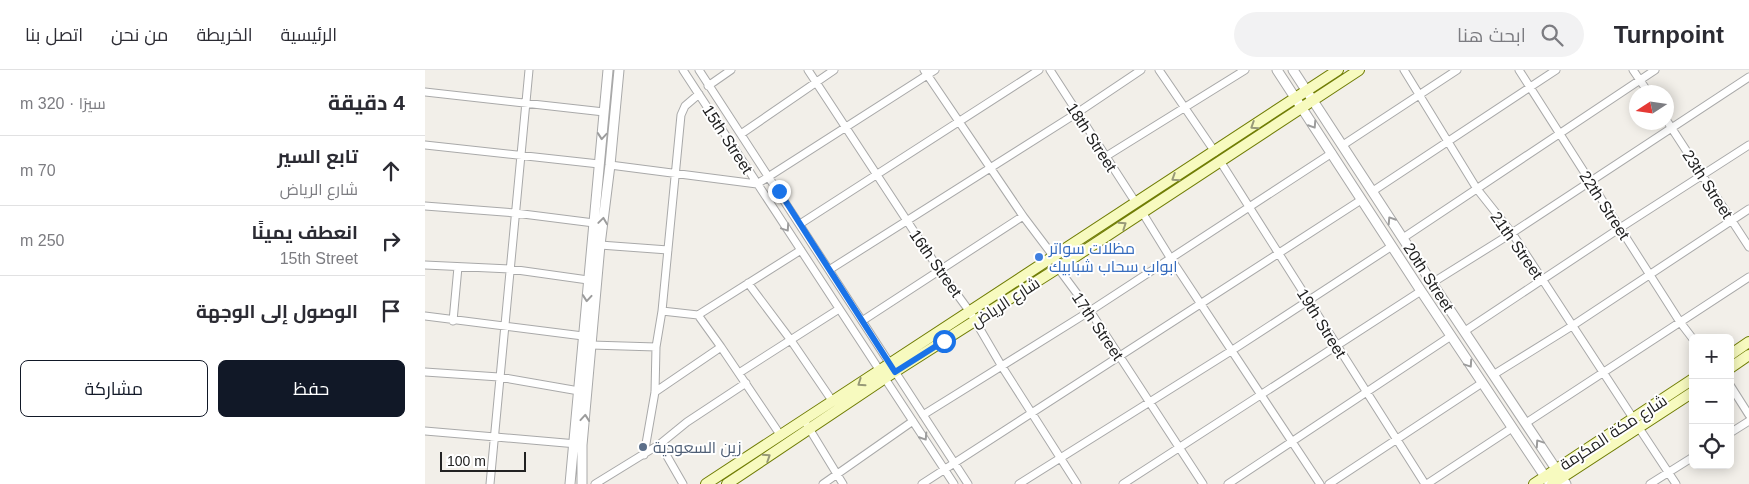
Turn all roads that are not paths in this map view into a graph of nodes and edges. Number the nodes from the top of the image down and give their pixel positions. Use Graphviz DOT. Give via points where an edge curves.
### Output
graph roads {
  1 [pos="529,70"];
  2 [pos="608,70"];
  3 [pos="619,70"];
  4 [pos="683,70"];
  5 [pos="699,70"];
  6 [pos="731,70"];
  7 [pos="809,70"];
  8 [pos="833,70"];
  9 [pos="935,70"];
  10 [pos="1039,70"];
  11 [pos="1049,70"];
  12 [pos="1141,70"];
  13 [pos="1159,70"];
  14 [pos="1245,70"];
  15 [pos="1277,70"];
  16 [pos="1293,70"];
  17 [pos="1339,70"];
  18 [pos="1359,70"];
  19 [pos="1403,70"];
  20 [pos="1457,70"];
  21 [pos="1519,70"];
  22 [pos="1556,70"];
  23 [pos="1633,70"];
  24 [pos="1655,70"];
  25 [pos="926,72"];
  26 [pos="1749,77"];
  27 [pos="1639,79"];
  28 [pos="816,82"];
  29 [pos="1643,85"];
  30 [pos="710,87"];
  31 [pos="1530,88"];
  32 [pos="1306,91"];
  33 [pos="425,92"];
  34 [pos="1419,95"];
  35 [pos="700,96"];
  36 [pos="1313,100"];
  37 [pos="1299,103"];
  38 [pos="525,104"];
  39 [pos="1185,108"];
  40 [pos="604,112"];
  41 [pos="1077,113"];
  42 [pos="958,121"];
  43 [pos="1674,121"];
  44 [pos="846,127"];
  45 [pos="1660,130"];
  46 [pos="1673,130"];
  47 [pos="1559,133"];
  48 [pos="741,134"];
  49 [pos="1448,142"];
  50 [pos="425,145"];
  51 [pos="1343,145"];
  52 [pos="1749,145"];
  53 [pos="1332,153"];
  54 [pos="521,155"];
  55 [pos="1218,156"];
  56 [pos="1105,157"];
  57 [pos="599,164"];
  58 [pos="610,165"];
  59 [pos="990,167"];
  60 [pos="675,173"];
  61 [pos="877,174"];
  62 [pos="1702,175"];
  63 [pos="769,176"];
  64 [pos="1589,180"];
  65 [pos="757,184"];
  66 [pos="1477,189"];
  67 [pos="1373,191"];
  68 [pos="1361,200"];
  69 [pos="425,206"];
  70 [pos="1249,207"];
  71 [pos="1139,208"];
  72 [pos="1749,209"];
  73 [pos="515,213"];
  74 [pos="1023,216"];
  75 [pos="907,220"];
  76 [pos="1732,221"];
  77 [pos="594,223"];
  78 [pos="800,224"];
  79 [pos="1620,228"];
  80 [pos="1512,233"];
  81 [pos="1403,238"];
  82 [pos="600,245"];
  83 [pos="1391,246"];
  84 [pos="1749,247"];
  85 [pos="668,250"];
  86 [pos="801,250"];
  87 [pos="1278,254"];
  88 [pos="1054,257"];
  89 [pos="1171,259"];
  90 [pos="425,265"];
  91 [pos="458,267"];
  92 [pos="1058,268"];
  93 [pos="510,269"];
  94 [pos="829,270"];
  95 [pos="940,271"];
  96 [pos="1649,274"];
  97 [pos="1749,277"];
  98 [pos="1541,279"];
  99 [pos="588,280"];
  100 [pos="748,283"];
  101 [pos="1432,283"];
  102 [pos="1421,291"];
  103 [pos="1308,300"];
  104 [pos="1201,304"];
  105 [pos="839,309"];
  106 [pos="662,311"];
  107 [pos="1090,311"];
  108 [pos="698,315"];
  109 [pos="425,316"];
  110 [pos="973,317"];
  111 [pos="453,321"];
  112 [pos="862,321"];
  113 [pos="1680,322"];
  114 [pos="504,326"];
  115 [pos="1571,326"];
  116 [pos="1465,331"];
  117 [pos="1689,334"];
  118 [pos="583,336"];
  119 [pos="1451,336"];
  120 [pos="791,339"];
  121 [pos="1749,342"];
  122 [pos="591,345"];
  123 [pos="1337,346"];
  124 [pos="656,347"];
  125 [pos="721,347"];
  126 [pos="1231,351"];
  127 [pos="1734,352"];
  128 [pos="1749,356"];
  129 [pos="1120,357"];
  130 [pos="1001,365"];
  131 [pos="1734,365"];
  132 [pos="893,368"];
  133 [pos="425,372"];
  134 [pos="739,373"];
  135 [pos="1603,373"];
  136 [pos="883,374"];
  137 [pos="1493,374"];
  138 [pos="499,377"];
  139 [pos="746,383"];
  140 [pos="1482,383"];
  141 [pos="1689,383"];
  142 [pos="579,391"];
  143 [pos="1734,391"];
  144 [pos="655,392"];
  145 [pos="1367,392"];
  146 [pos="1689,395"];
  147 [pos="1262,396"];
  148 [pos="1149,402"];
  149 [pos="831,412"];
  150 [pos="1031,413"];
  151 [pos="923,415"];
  152 [pos="1749,415"];
  153 [pos="1633,418"];
  154 [pos="913,421"];
  155 [pos="1749,421"];
  156 [pos="1526,423"];
  157 [pos="807,425"];
  158 [pos="1512,428"];
  159 [pos="1639,428"];
  160 [pos="1734,430"];
  161 [pos="425,431"];
  162 [pos="494,436"];
  163 [pos="781,436"];
  164 [pos="1397,439"];
  165 [pos="1292,442"];
  166 [pos="578,444"];
  167 [pos="660,444"];
  168 [pos="1179,449"];
  169 [pos="644,454"];
  170 [pos="1060,458"];
  171 [pos="1689,460"];
  172 [pos="954,463"];
  173 [pos="945,469"];
  174 [pos="1669,472"];
  175 [pos="721,474"];
  176 [pos="837,474"];
  177 [pos="1561,477"];
  178 [pos="1549,482"];
  179 [pos="490,484"];
  180 [pos="570,484"];
  181 [pos="582,484"];
  182 [pos="595,484"];
  183 [pos="683,484"];
  184 [pos="706,484"];
  185 [pos="727,484"];
  186 [pos="823,484"];
  187 [pos="843,484"];
  188 [pos="922,484"];
  189 [pos="955,484"];
  190 [pos="969,484"];
  191 [pos="1019,484"];
  192 [pos="1077,484"];
  193 [pos="1123,484"];
  194 [pos="1203,484"];
  195 [pos="1228,484"];
  196 [pos="1321,484"];
  197 [pos="1329,484"];
  198 [pos="1426,484"];
  199 [pos="1534,484"];
  200 [pos="1650,484"];
  201 [pos="1677,484"];
  1 -- 38 [label="street"];
  2 -- 40 [label="street"];
  3 -- 58 [label="street"];
  4 -- 35 [label="street, 15th Street"];
  5 -- 30 [label="street, 15th Street"];
  6 -- 30 [label="street"];
  7 -- 28 [label="street, 16th Street"];
  8 -- 28 [label="street"];
  9 -- 25 [label="street"];
  10 -- 42 [label="street"];
  11 -- 41 [label="street, 18th Street"];
  12 -- 41 [label="street"];
  13 -- 39 [label="street, 19th Street"];
  14 -- 39 [label="street"];
  15 -- 37 [label="street, 20th Street"];
  16 -- 32 [label="street, 20th Street"];
  17 -- 32 [label="main road, شارع الرياض"];
  18 -- 36 [label="main road, شارع الرياض"];
  19 -- 34 [label="street, 21th Street"];
  20 -- 34 [label="street"];
  21 -- 31 [label="street, 22th Street"];
  22 -- 31 [label="street"];
  23 -- 27 [label="street"];
  24 -- 27 [label="street"];
  25 -- 42 [label="street, 17th Street"];
  25 -- 44 [label="street"];
  26 -- 43 [label="street"];
  27 -- 29 [label="street"];
  27 -- 47 [label="street"];
  28 -- 44 [label="street, 16th Street"];
  28 -- 48 [label="street"];
  30 -- 35 [label="street"];
  30 -- 48 [label="street, 15th Street"];
  31 -- 47 [label="street, 22th Street"];
  31 -- 49 [label="street"];
  32 -- 36 [label="street, 20th Street"];
  32 -- 37 [label="main road, شارع الرياض"];
  33 -- 38 [label="street"];
  34 -- 49 [label="street, 21th Street"];
  34 -- 51 [label="street"];
  35 -- 60 [label="street" via="682,109"];
  35 -- 65 [label="street, 15th Street"];
  36 -- 37 [label="main road, شارع الرياض"];
  36 -- 51 [label="street, 20th Street"];
  37 -- 53 [label="street, 20th Street, one-way"];
  37 -- 55 [label="main road, شارع الرياض"];
  38 -- 40 [label="street"];
  38 -- 54 [label="street"];
  39 -- 55 [label="street, 19th Street"];
  39 -- 56 [label="street"];
  40 -- 57 [label="street, one-way"];
  41 -- 56 [label="street, 18th Street"];
  41 -- 59 [label="street"];
  42 -- 59 [label="street, 17th Street"];
  42 -- 61 [label="street"];
  44 -- 61 [label="street, 16th Street"];
  44 -- 63 [label="street"];
  45 -- 64 [label="street"];
  46 -- 62 [label="street, 23th Street"];
  47 -- 64 [label="street, 22th Street"];
  47 -- 66 [label="street"];
  48 -- 63 [label="street, 15th Street"];
  49 -- 66 [label="street, 21th Street"];
  49 -- 67 [label="street"];
  50 -- 54 [label="street"];
  51 -- 67 [label="street, 20th Street"];
  52 -- 62 [label="street"];
  53 -- 68 [label="street, 20th Street"];
  53 -- 70 [label="street"];
  54 -- 57 [label="street"];
  54 -- 73 [label="street"];
  55 -- 70 [label="street, 19th Street"];
  55 -- 71 [label="main road, شارع الرياض"];
  56 -- 71 [label="street, 18th Street"];
  57 -- 77 [label="street"];
  58 -- 60 [label="street"];
  82 -- 58 [label="street, one-way"];
  59 -- 74 [label="street, 17th Street"];
  59 -- 75 [label="street"];
  60 -- 65 [label="street"];
  60 -- 85 [label="street"];
  61 -- 75 [label="street, 16th Street"];
  61 -- 78 [label="street"];
  62 -- 76 [label="street, 23th Street"];
  62 -- 79 [label="street"];
  63 -- 65 [label="street"];
  63 -- 78 [label="street, 15th Street"];
  64 -- 79 [label="street, 22th Street"];
  64 -- 80 [label="street"];
  65 -- 86 [label="street, 15th Street, one-way"];
  66 -- 80 [label="street, 21th Street"];
  66 -- 81 [label="street"];
  81 -- 67 [label="street, 20th Street, one-way"];
  68 -- 83 [label="street, 20th Street"];
  68 -- 87 [label="street"];
  69 -- 73 [label="street"];
  70 -- 87 [label="street, 19th Street"];
  70 -- 89 [label="street"];
  71 -- 88 [label="main road, شارع الرياض"];
  71 -- 89 [label="street, 18th Street"];
  92 -- 71 [label="main road, شارع الرياض, one-way"];
  72 -- 76 [label="street"];
  73 -- 77 [label="street"];
  73 -- 93 [label="street"];
  74 -- 88 [label="street, 17th Street"];
  74 -- 95 [label="street"];
  75 -- 94 [label="street"];
  75 -- 95 [label="street, 16th Street"];
  76 -- 84 [label="street, 23th Street"];
  76 -- 96 [label="street"];
  77 -- 99 [label="street"];
  78 -- 94 [label="street, 15th Street"];
  79 -- 96 [label="street, 22th Street"];
  79 -- 98 [label="street"];
  80 -- 98 [label="street, 21th Street"];
  80 -- 101 [label="street"];
  81 -- 101 [label="street, 20th Street"];
  82 -- 85 [label="street"];
  82 -- 122 [label="street"];
  83 -- 102 [label="street, 20th Street"];
  83 -- 103 [label="street"];
  85 -- 106 [label="street"];
  86 -- 100 [label="street"];
  86 -- 105 [label="street, 15th Street"];
  87 -- 103 [label="street, 19th Street"];
  87 -- 104 [label="street"];
  88 -- 92 [label="street, 17th Street"];
  88 -- 110 [label="main road, شارع الرياض"];
  89 -- 104 [label="street, 18th Street"];
  89 -- 107 [label="street"];
  90 -- 91 [label="street"];
  91 -- 93 [label="street"];
  91 -- 111 [label="street"];
  92 -- 107 [label="street, 17th Street"];
  92 -- 110 [label="main road, شارع الرياض"];
  93 -- 99 [label="street"];
  93 -- 114 [label="street"];
  94 -- 112 [label="street, 15th Street"];
  95 -- 110 [label="street, 16th Street"];
  95 -- 112 [label="street"];
  96 -- 113 [label="street, 22th Street"];
  96 -- 115 [label="street"];
  97 -- 113 [label="street"];
  98 -- 115 [label="street, 21th Street"];
  98 -- 116 [label="street"];
  99 -- 118 [label="street, one-way"];
  100 -- 108 [label="street"];
  100 -- 120 [label="street"];
  101 -- 116 [label="street, 20th Street"];
  102 -- 119 [label="street, 20th Street"];
  102 -- 123 [label="street"];
  103 -- 123 [label="street, 19th Street"];
  103 -- 126 [label="street"];
  104 -- 126 [label="street, 18th Street"];
  104 -- 129 [label="street"];
  105 -- 120 [label="street"];
  105 -- 136 [label="street, 15th Street"];
  106 -- 108 [label="street"];
  106 -- 124 [label="street"];
  107 -- 129 [label="street, 17th Street"];
  107 -- 130 [label="street"];
  108 -- 125 [label="street"];
  109 -- 111 [label="street"];
  110 -- 130 [label="street, 16th Street"];
  110 -- 132 [label="main road, شارع الرياض"];
  111 -- 114 [label="street"];
  112 -- 132 [label="street, 15th Street"];
  113 -- 117 [label="street, 22th Street"];
  113 -- 135 [label="street"];
  114 -- 118 [label="street"];
  114 -- 138 [label="street"];
  115 -- 135 [label="street, 21th Street"];
  115 -- 137 [label="street"];
  116 -- 137 [label="street, 20th Street"];
  118 -- 142 [label="street"];
  119 -- 140 [label="street, 20th Street, one-way"];
  119 -- 145 [label="street"];
  120 -- 134 [label="street"];
  120 -- 149 [label="street"];
  121 -- 127 [label="main road"];
  122 -- 124 [label="street"];
  166 -- 122 [label="street, one-way"];
  123 -- 145 [label="street, 19th Street"];
  123 -- 147 [label="street"];
  124 -- 144 [label="street"];
  125 -- 134 [label="street"];
  125 -- 144 [label="street"];
  126 -- 147 [label="street, 18th Street"];
  126 -- 148 [label="street"];
  128 -- 131 [label="main road"];
  129 -- 148 [label="street, 17th Street"];
  129 -- 150 [label="street"];
  130 -- 150 [label="street, 16th Street"];
  130 -- 151 [label="street"];
  132 -- 136 [label="main road, شارع الرياض"];
  132 -- 151 [label="street, 15th Street"];
  133 -- 138 [label="street"];
  134 -- 139 [label="street"];
  135 -- 153 [label="street, 21th Street"];
  135 -- 156 [label="street"];
  136 -- 149 [label="main road, شارع الرياض"];
  136 -- 154 [label="street, 15th Street"];
  137 -- 156 [label="street, 20th Street"];
  138 -- 142 [label="street"];
  138 -- 162 [label="street"];
  139 -- 163 [label="street"];
  139 -- 167 [label="street"];
  140 -- 158 [label="street, 20th Street"];
  140 -- 164 [label="street"];
  141 -- 153 [label="main road, شارع مكة المكرمة"];
  142 -- 166 [label="street"];
  143 -- 152 [label="street"];
  144 -- 169 [label="street"];
  145 -- 164 [label="street, 19th Street"];
  145 -- 165 [label="street"];
  146 -- 159 [label="main road, شارع مكة المكرمة"];
  147 -- 165 [label="street, 18th Street"];
  147 -- 168 [label="street"];
  148 -- 168 [label="street, 17th Street"];
  148 -- 170 [label="street"];
  149 -- 157 [label="main road, شارع الرياض"];
  149 -- 157 [label="main road, شارع الرياض"];
  150 -- 170 [label="street, 16th Street"];
  150 -- 172 [label="street"];
  151 -- 172 [label="street, 15th Street"];
  153 -- 177 [label="main road, شارع مكة المكرمة"];
  154 -- 173 [label="street, 15th Street, one-way"];
  154 -- 176 [label="street"];
  155 -- 160 [label="street"];
  177 -- 156 [label="street, 20th Street, one-way"];
  157 -- 163 [label="main road, شارع الرياض"];
  157 -- 176 [label="street"];
  185 -- 157 [label="main road, شارع الرياض, one-way"];
  158 -- 178 [label="street, 20th Street"];
  158 -- 198 [label="street"];
  159 -- 174 [label="street"];
  159 -- 177 [label="main road, شارع مكة المكرمة"];
  161 -- 162 [label="street"];
  162 -- 166 [label="street"];
  162 -- 179 [label="street"];
  163 -- 175 [label="main road, شارع الرياض"];
  164 -- 197 [label="street"];
  164 -- 198 [label="street, 19th Street"];
  165 -- 195 [label="street"];
  165 -- 196 [label="street, 18th Street"];
  166 -- 180 [label="street"];
  166 -- 181 [label="street"];
  167 -- 169 [label="street"];
  167 -- 183 [label="street"];
  168 -- 193 [label="street"];
  168 -- 194 [label="street, 17th Street"];
  169 -- 182 [label="street"];
  170 -- 191 [label="street"];
  170 -- 192 [label="street, 16th Street"];
  171 -- 174 [label="street"];
  172 -- 173 [label="street"];
  172 -- 190 [label="street, 15th Street"];
  173 -- 188 [label="street"];
  173 -- 189 [label="street, 15th Street"];
  174 -- 200 [label="street"];
  174 -- 201 [label="street"];
  175 -- 184 [label="main road, شارع الرياض"];
  175 -- 185 [label="street"];
  176 -- 186 [label="street"];
  176 -- 187 [label="street"];
  177 -- 178 [label="main road, شارع مكة المكرمة"];
  178 -- 199 [label="main road, شارع مكة المكرمة"];
}
